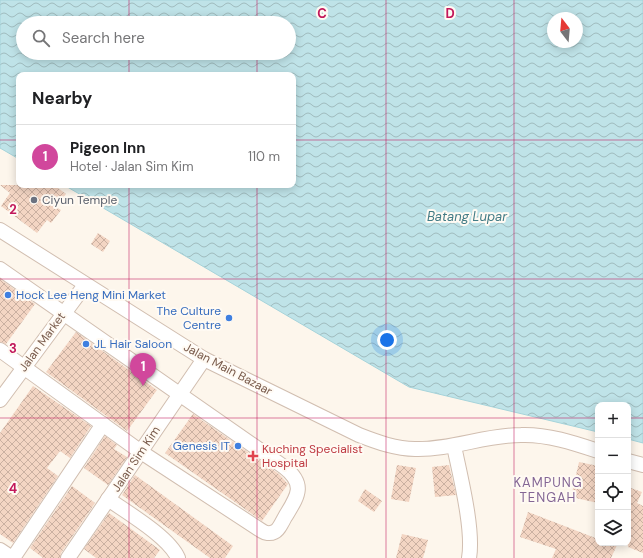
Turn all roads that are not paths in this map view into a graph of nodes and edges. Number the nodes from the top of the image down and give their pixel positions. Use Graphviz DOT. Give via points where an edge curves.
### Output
graph roads {
  1 [pos="0,230"];
  2 [pos="0,269"];
  3 [pos="85,285"];
  4 [pos="63,314"];
  5 [pos="0,350"];
  6 [pos="204,359"];
  7 [pos="24,367"];
  8 [pos="181,394"];
  9 [pos="0,400"];
  10 [pos="103,424"];
  11 [pos="454,446"];
  12 [pos="595,450"];
  13 [pos="141,452"];
  14 [pos="631,462"];
  15 [pos="643,465"];
  16 [pos="108,499"];
  17 [pos="0,550"];
  18 [pos="12,558"];
  19 [pos="68,558"];
  20 [pos="178,558"];
  21 [pos="469,558"];
  1 -- 3 [label="street, Jalan Main Bazaar"];
  2 -- 4 [label="street"];
  3 -- 4 [label="street, Jalan Market"];
  3 -- 6 [label="street, Jalan Main Bazaar"];
  4 -- 7 [label="street, Jalan Market"];
  4 -- 8 [label="street"];
  5 -- 7 [label="street"];
  6 -- 8 [label="street, Jalan Sim Kim"];
  6 -- 11 [label="street, Jalan Main Bazaar" via="380,443 415,449"];
  7 -- 9 [label="street, Jalan Market"];
  7 -- 10 [label="street"];
  8 -- 13 [label="street, Jalan Sim Kim"];
  8 -- 13 [label="street" via="295,477 298,485 296,498 278,529 270,533 262,531"];
  10 -- 13 [label="street"];
  10 -- 18 [label="street"];
  11 -- 12 [label="street, Jalan Main Bazaar" via="487,438 522,434 555,439"];
  11 -- 21 [label="street" via="469,537"];
  13 -- 16 [label="street, Jalan Sim Kim"];
  14 -- 15 [label="street"];
  16 -- 19 [label="street, Jalan Sim Kim"];
  16 -- 20 [label="street" via="165,540 175,550"];
  17 -- 18 [label="street"];
}
